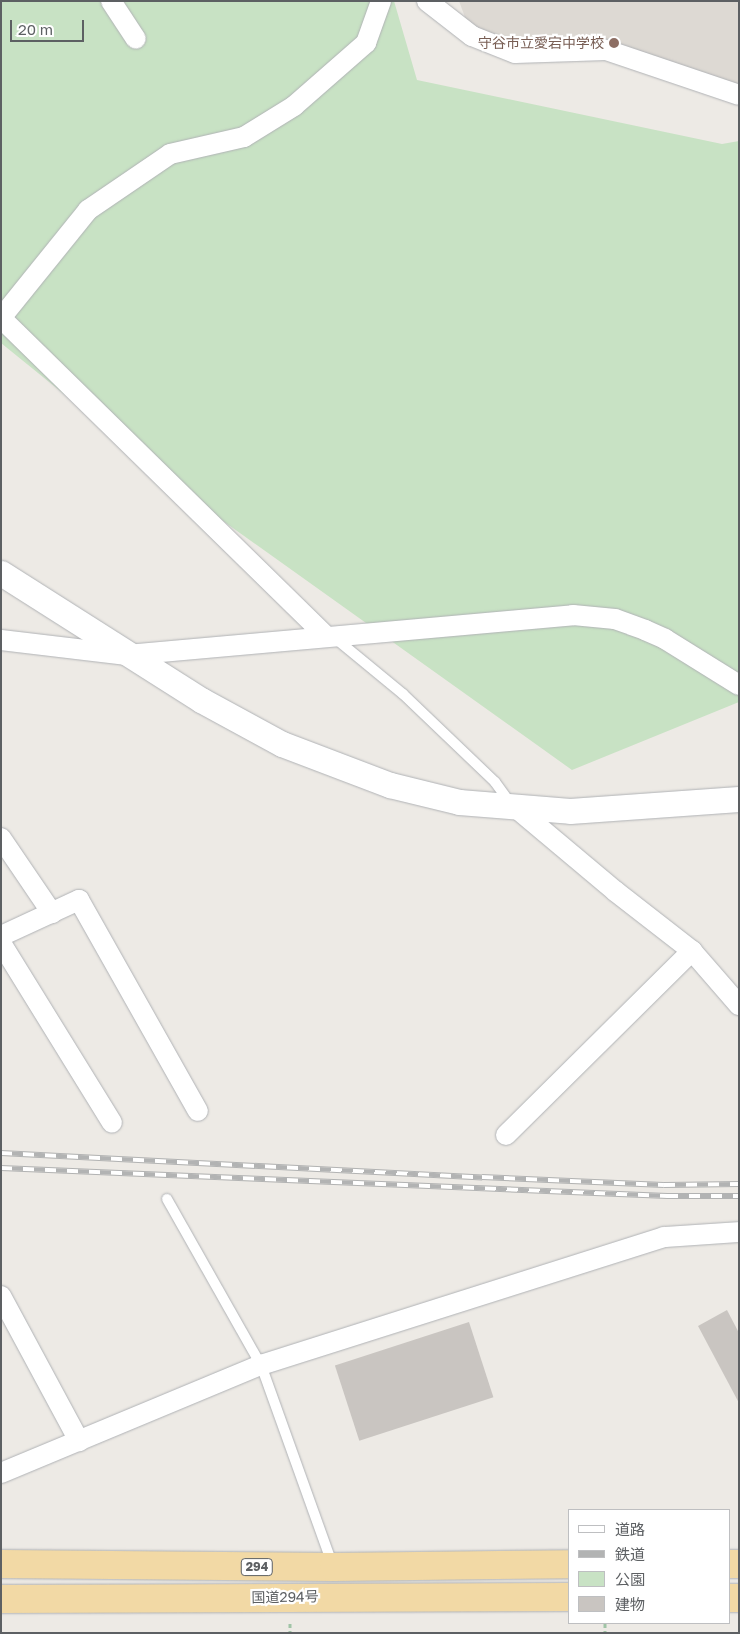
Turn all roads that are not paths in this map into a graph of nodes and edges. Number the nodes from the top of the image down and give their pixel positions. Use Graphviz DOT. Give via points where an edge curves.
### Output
graph roads {
  1 [pos="111,1"];
  2 [pos="382,1"];
  3 [pos="427,1"];
  4 [pos="136,39"];
  5 [pos="739,95"];
  6 [pos="1,318"];
  7 [pos="1,573"];
  8 [pos="328,635"];
  9 [pos="1,640"];
  10 [pos="127,655"];
  11 [pos="739,685"];
  12 [pos="739,799"];
  13 [pos="514,807"];
  14 [pos="1,838"];
  15 [pos="52,913"];
  16 [pos="1,936"];
  17 [pos="1,942"];
  18 [pos="692,951"];
  19 [pos="739,1005"];
  20 [pos="198,1111"];
  21 [pos="112,1124"];
  22 [pos="506,1135"];
  23 [pos="167,1199"];
  24 [pos="739,1232"];
  25 [pos="1,1296"];
  26 [pos="261,1365"];
  27 [pos="80,1441"];
  28 [pos="1,1473"];
  29 [pos="1,1564"];
  30 [pos="568,1564"];
  31 [pos="334,1567"];
  32 [pos="568,1598"];
  33 [pos="1,1599"];
  1 -- 4 [label="street"];
  2 -- 6 [label="street" via="366,43 294,106 244,137 170,154 88,210"];
  3 -- 5 [label="street" via="472,36 515,53 606,50"];
  6 -- 8 [label="street"];
  7 -- 10 [label="street"];
  8 -- 10 [label="street"];
  8 -- 11 [label="street" via="573,615 615,619 665,640"];
  8 -- 13 [label="lane" via="403,694 495,782"];
  9 -- 10 [label="street"];
  10 -- 13 [label="street" via="200,700 282,744 331,765 390,785 459,802"];
  12 -- 13 [label="street" via="570,810"];
  13 -- 18 [label="street"];
  14 -- 15 [label="street"];
  15 -- 16 [label="street"];
  15 -- 20 [label="street" via="79,900"];
  17 -- 21 [label="street"];
  18 -- 19 [label="street"];
  18 -- 22 [label="street"];
  23 -- 26 [label="lane"];
  24 -- 26 [label="street" via="664,1237"];
  25 -- 27 [label="street"];
  26 -- 27 [label="street"];
  26 -- 31 [label="lane"];
  27 -- 28 [label="street"];
  29 -- 31 [label="highway, 294"];
  30 -- 31 [label="highway, 294"];
  32 -- 33 [label="highway, 国道294号 / 294"];
}
